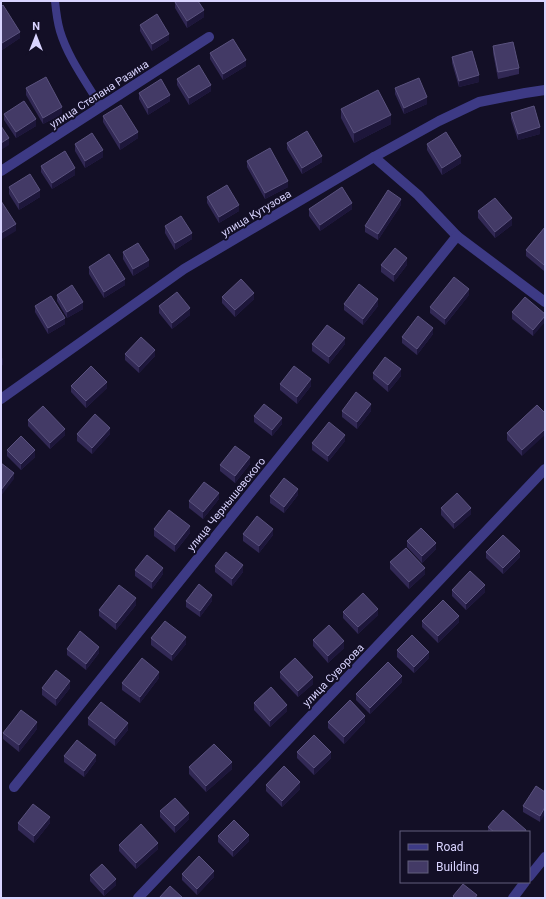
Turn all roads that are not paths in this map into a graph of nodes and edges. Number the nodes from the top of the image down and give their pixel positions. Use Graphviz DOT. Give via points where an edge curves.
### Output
graph roads {
  1 [pos="56,1"];
  2 [pos="209,37"];
  3 [pos="545,90"];
  4 [pos="101,107"];
  5 [pos="374,157"];
  6 [pos="1,171"];
  7 [pos="457,236"];
  8 [pos="545,302"];
  9 [pos="1,399"];
  10 [pos="545,469"];
  11 [pos="14,787"];
  12 [pos="545,857"];
  13 [pos="530,877"];
  14 [pos="525,883"];
  15 [pos="138,898"];
  16 [pos="513,898"];
  1 -- 4 [label="lane" via="57,17 70,55"];
  2 -- 4 [label="street, улица Степана Разина"];
  3 -- 5 [label="street, улица Кутузова" via="479,102"];
  4 -- 6 [label="street, улица Степана Разина"];
  5 -- 7 [label="street" via="418,195"];
  5 -- 9 [label="street, улица Кутузова" via="184,269"];
  7 -- 8 [label="street"];
  7 -- 11 [label="street, улица Чернышевского"];
  10 -- 15 [label="street, улица Суворова"];
  12 -- 13 [label="street"];
  14 -- 16 [label="street"];
}
